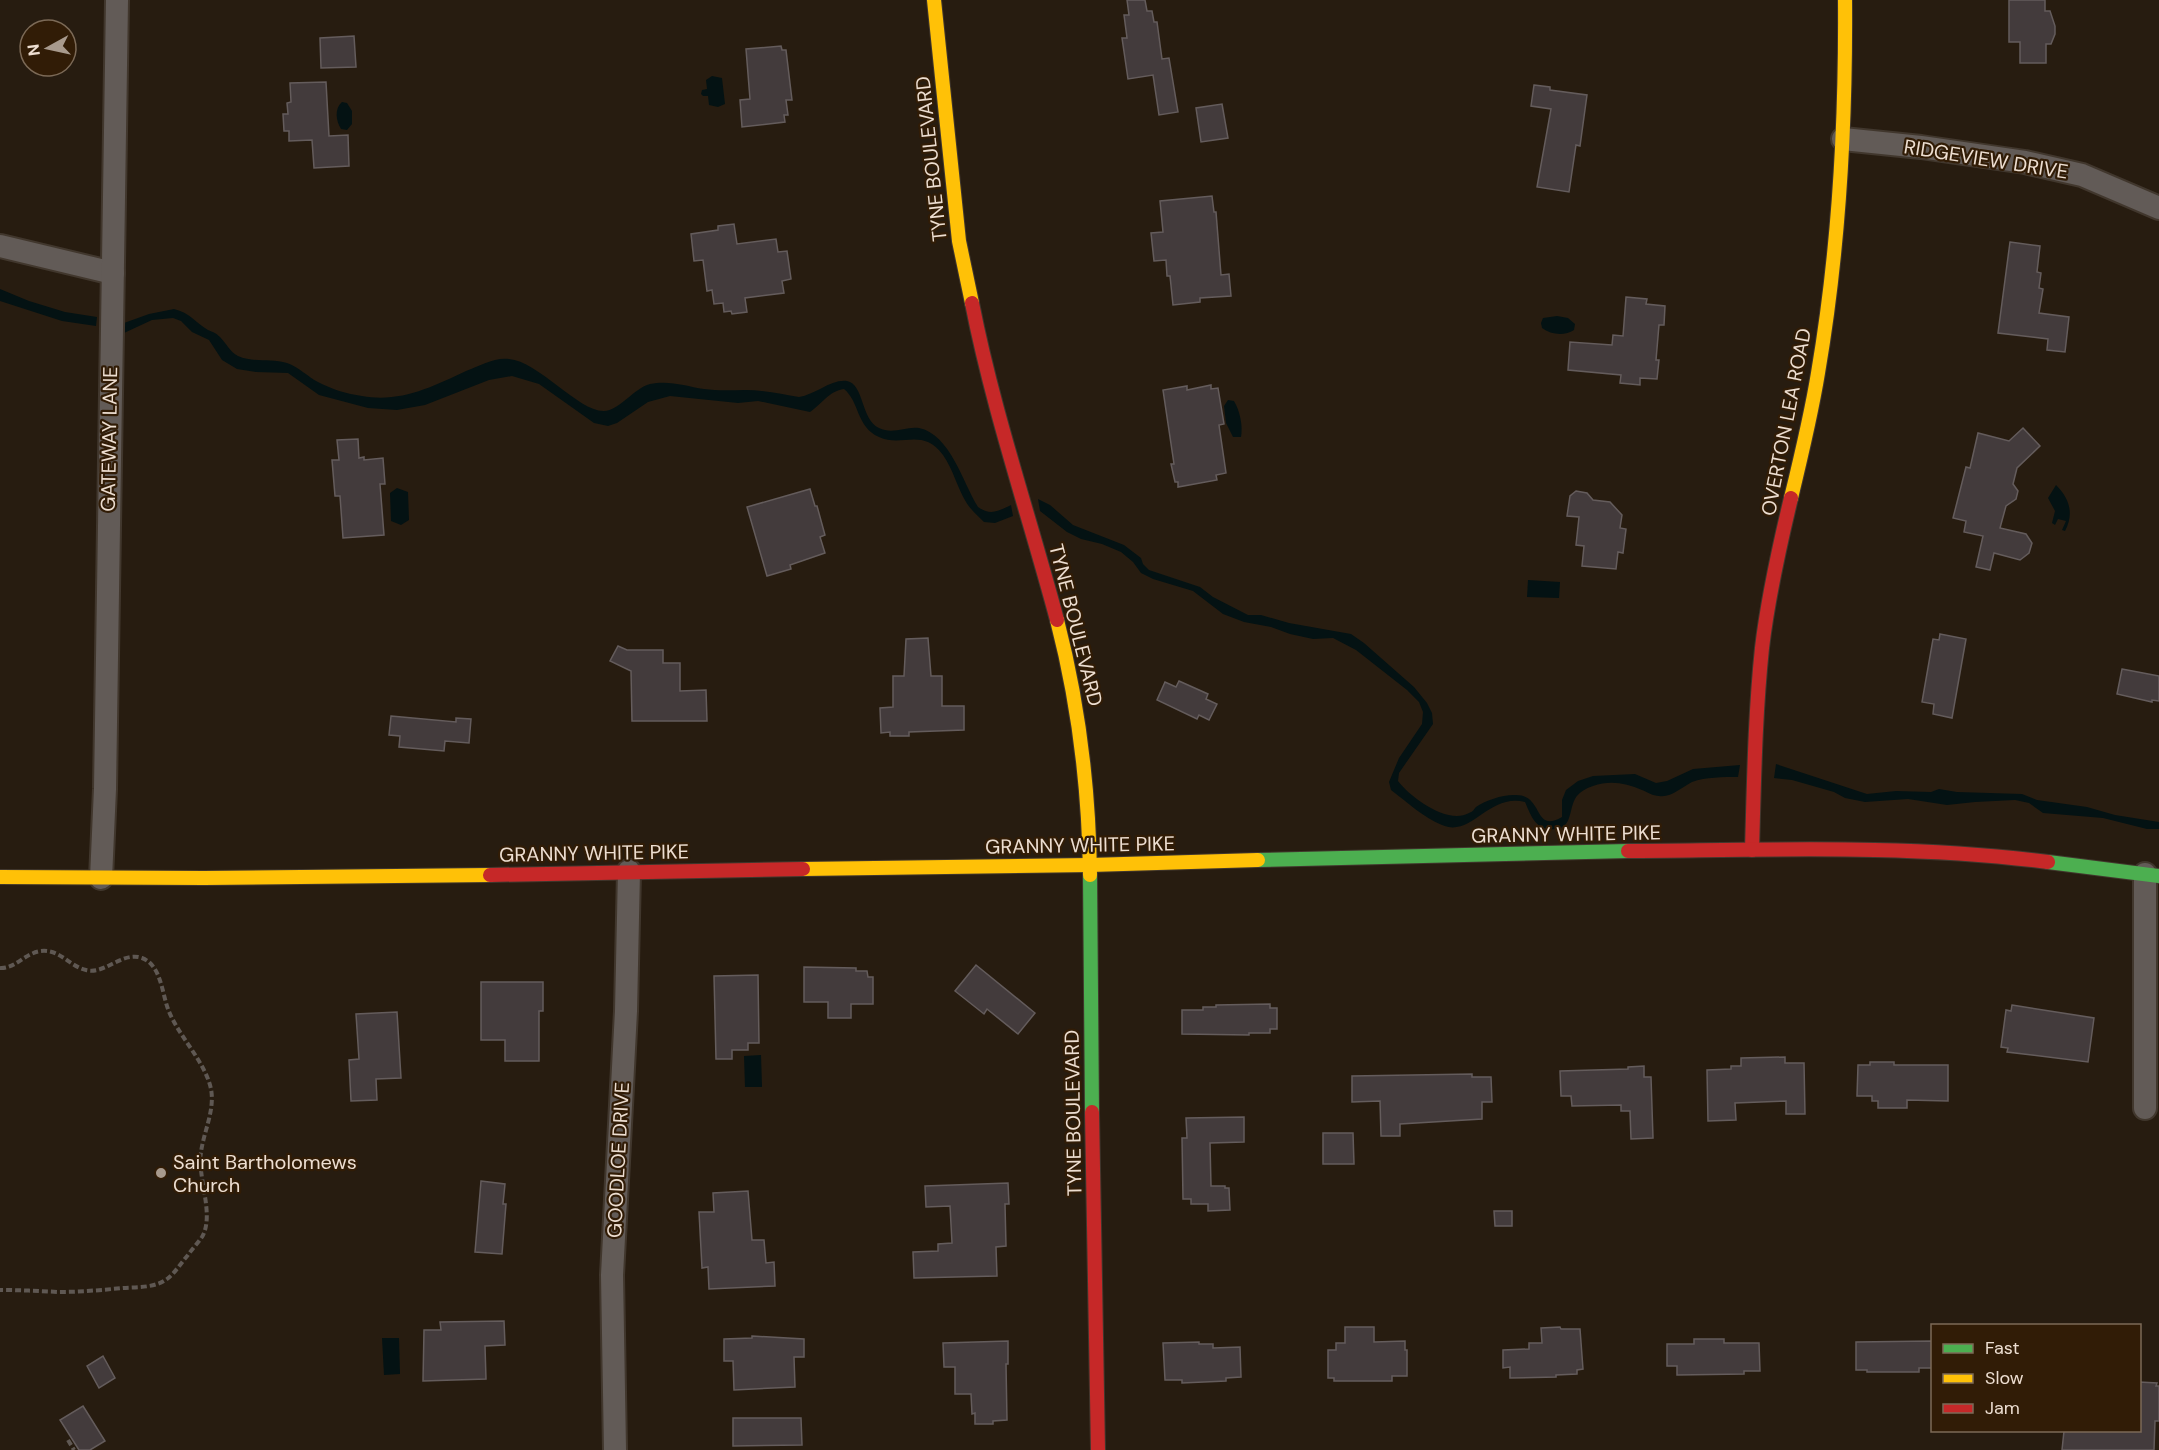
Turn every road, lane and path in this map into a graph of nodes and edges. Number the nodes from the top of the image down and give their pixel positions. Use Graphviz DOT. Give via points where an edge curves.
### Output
graph roads {
  1 [pos="117,0"];
  2 [pos="934,0"];
  3 [pos="1845,0"];
  4 [pos="1843,139"];
  5 [pos="2159,208"];
  6 [pos="0,246"];
  7 [pos="113,273"];
  8 [pos="1752,850"];
  9 [pos="1090,864"];
  10 [pos="629,871"];
  11 [pos="2152,875"];
  12 [pos="0,877"];
  13 [pos="101,878"];
  14 [pos="0,968"];
  15 [pos="2145,1108"];
  16 [pos="0,1290"];
  17 [pos="68,1440"];
  18 [pos="74,1450"];
  19 [pos="615,1450"];
  20 [pos="1098,1450"];
  1 -- 7 [label="street, GATEWAY LANE"];
  2 -- 9 [label="street, TYNE BOULEVARD" via="959,241 987,375 1073,683 1086,784"];
  3 -- 4 [label="street, OVERTON LEA ROAD"];
  4 -- 5 [label="street, RIDGEVIEW DRIVE" via="2025,162 2082,175"];
  4 -- 8 [label="street, OVERTON LEA ROAD" via="1818,374 1772,580 1763,638"];
  6 -- 7 [label="street"];
  7 -- 13 [label="street, GATEWAY LANE"];
  8 -- 9 [label="street, GRANNY WHITE PIKE"];
  8 -- 11 [label="street, GRANNY WHITE PIKE" via="1986,854"];
  9 -- 10 [label="street, GRANNY WHITE PIKE"];
  9 -- 20 [label="street, TYNE BOULEVARD"];
  10 -- 13 [label="street, GRANNY WHITE PIKE"];
  10 -- 19 [label="street, GOODLOE DRIVE" via="612,1275"];
  11 -- 15 [label="street"];
  12 -- 13 [label="street, GRANNY WHITE PIKE"];
  14 -- 16 [label="path" via="42,951 56,952 86,970 130,957 143,958 160,979 169,1011 205,1075 212,1101 200,1173 206,1225 203,1236 168,1278 155,1284 99,1290"];
  17 -- 18 [label="path"];
}
